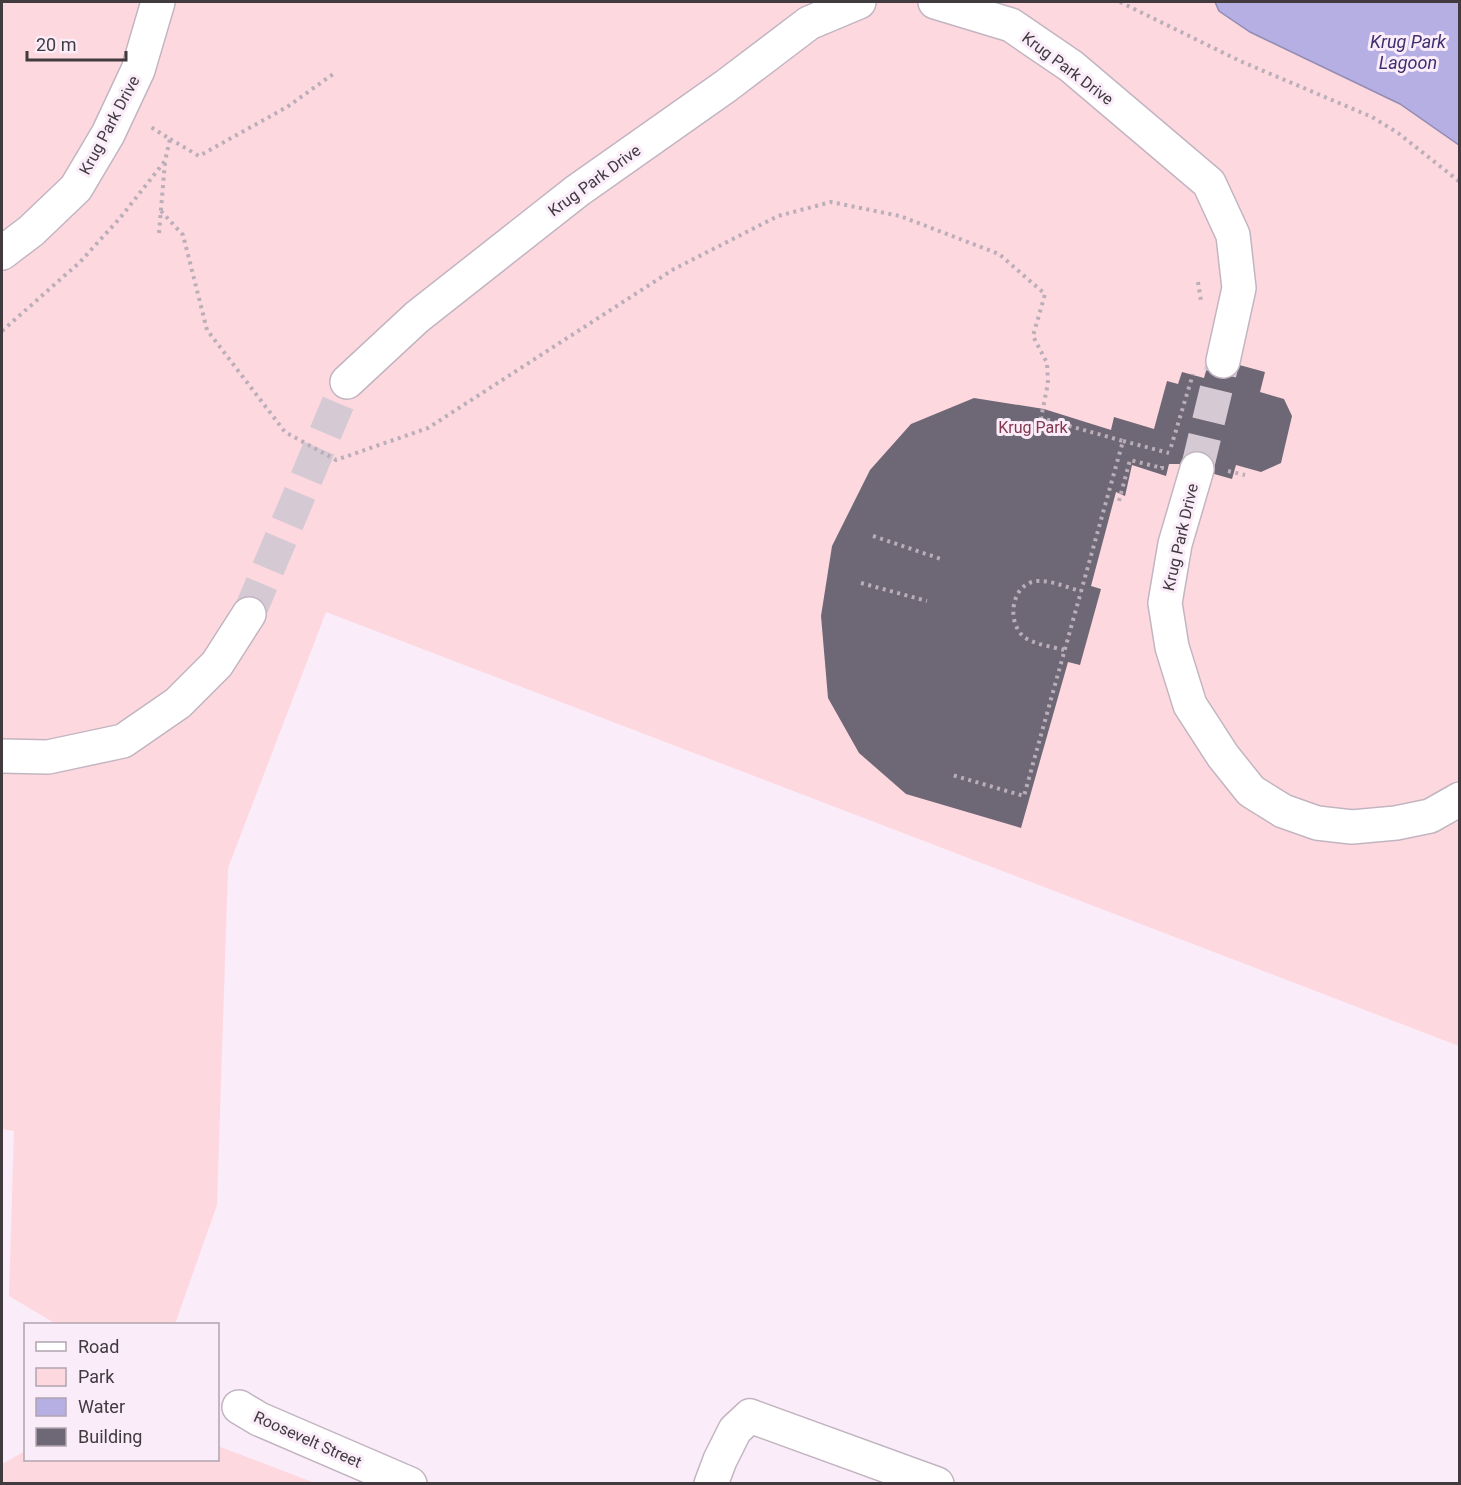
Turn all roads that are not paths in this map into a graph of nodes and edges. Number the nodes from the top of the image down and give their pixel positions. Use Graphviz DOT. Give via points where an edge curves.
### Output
graph roads {
  1 [pos="158,2"];
  2 [pos="859,2"];
  3 [pos="935,2"];
  4 [pos="2,253"];
  5 [pos="1223,360"];
  6 [pos="347,382"];
  7 [pos="1212,470"];
  8 [pos="249,614"];
  9 [pos="2,756"];
  10 [pos="1460,799"];
  11 [pos="239,1407"];
  12 [pos="410,1484"];
  13 [pos="711,1484"];
  14 [pos="937,1484"];
  1 -- 4 [label="lane, Krug Park Drive" via="138,70 108,134 76,188"];
  2 -- 6 [label="lane, Krug Park Drive" via="809,23 577,191 417,317"];
  3 -- 5 [label="lane, Krug Park Drive" via="1011,25 1071,66 1209,183 1233,235 1239,288"];
  7 -- 10 [label="lane, Krug Park Drive" via="1175,544 1165,603 1172,647 1190,705 1223,756 1251,790 1283,811 1317,823 1352,827 1396,824 1430,816"];
  8 -- 9 [label="lane" via="217,664 178,703 123,741 48,757"];
  11 -- 12 [label="lane, Roosevelt Street"];
  13 -- 14 [label="lane" via="735,1430 750,1416"];
}
